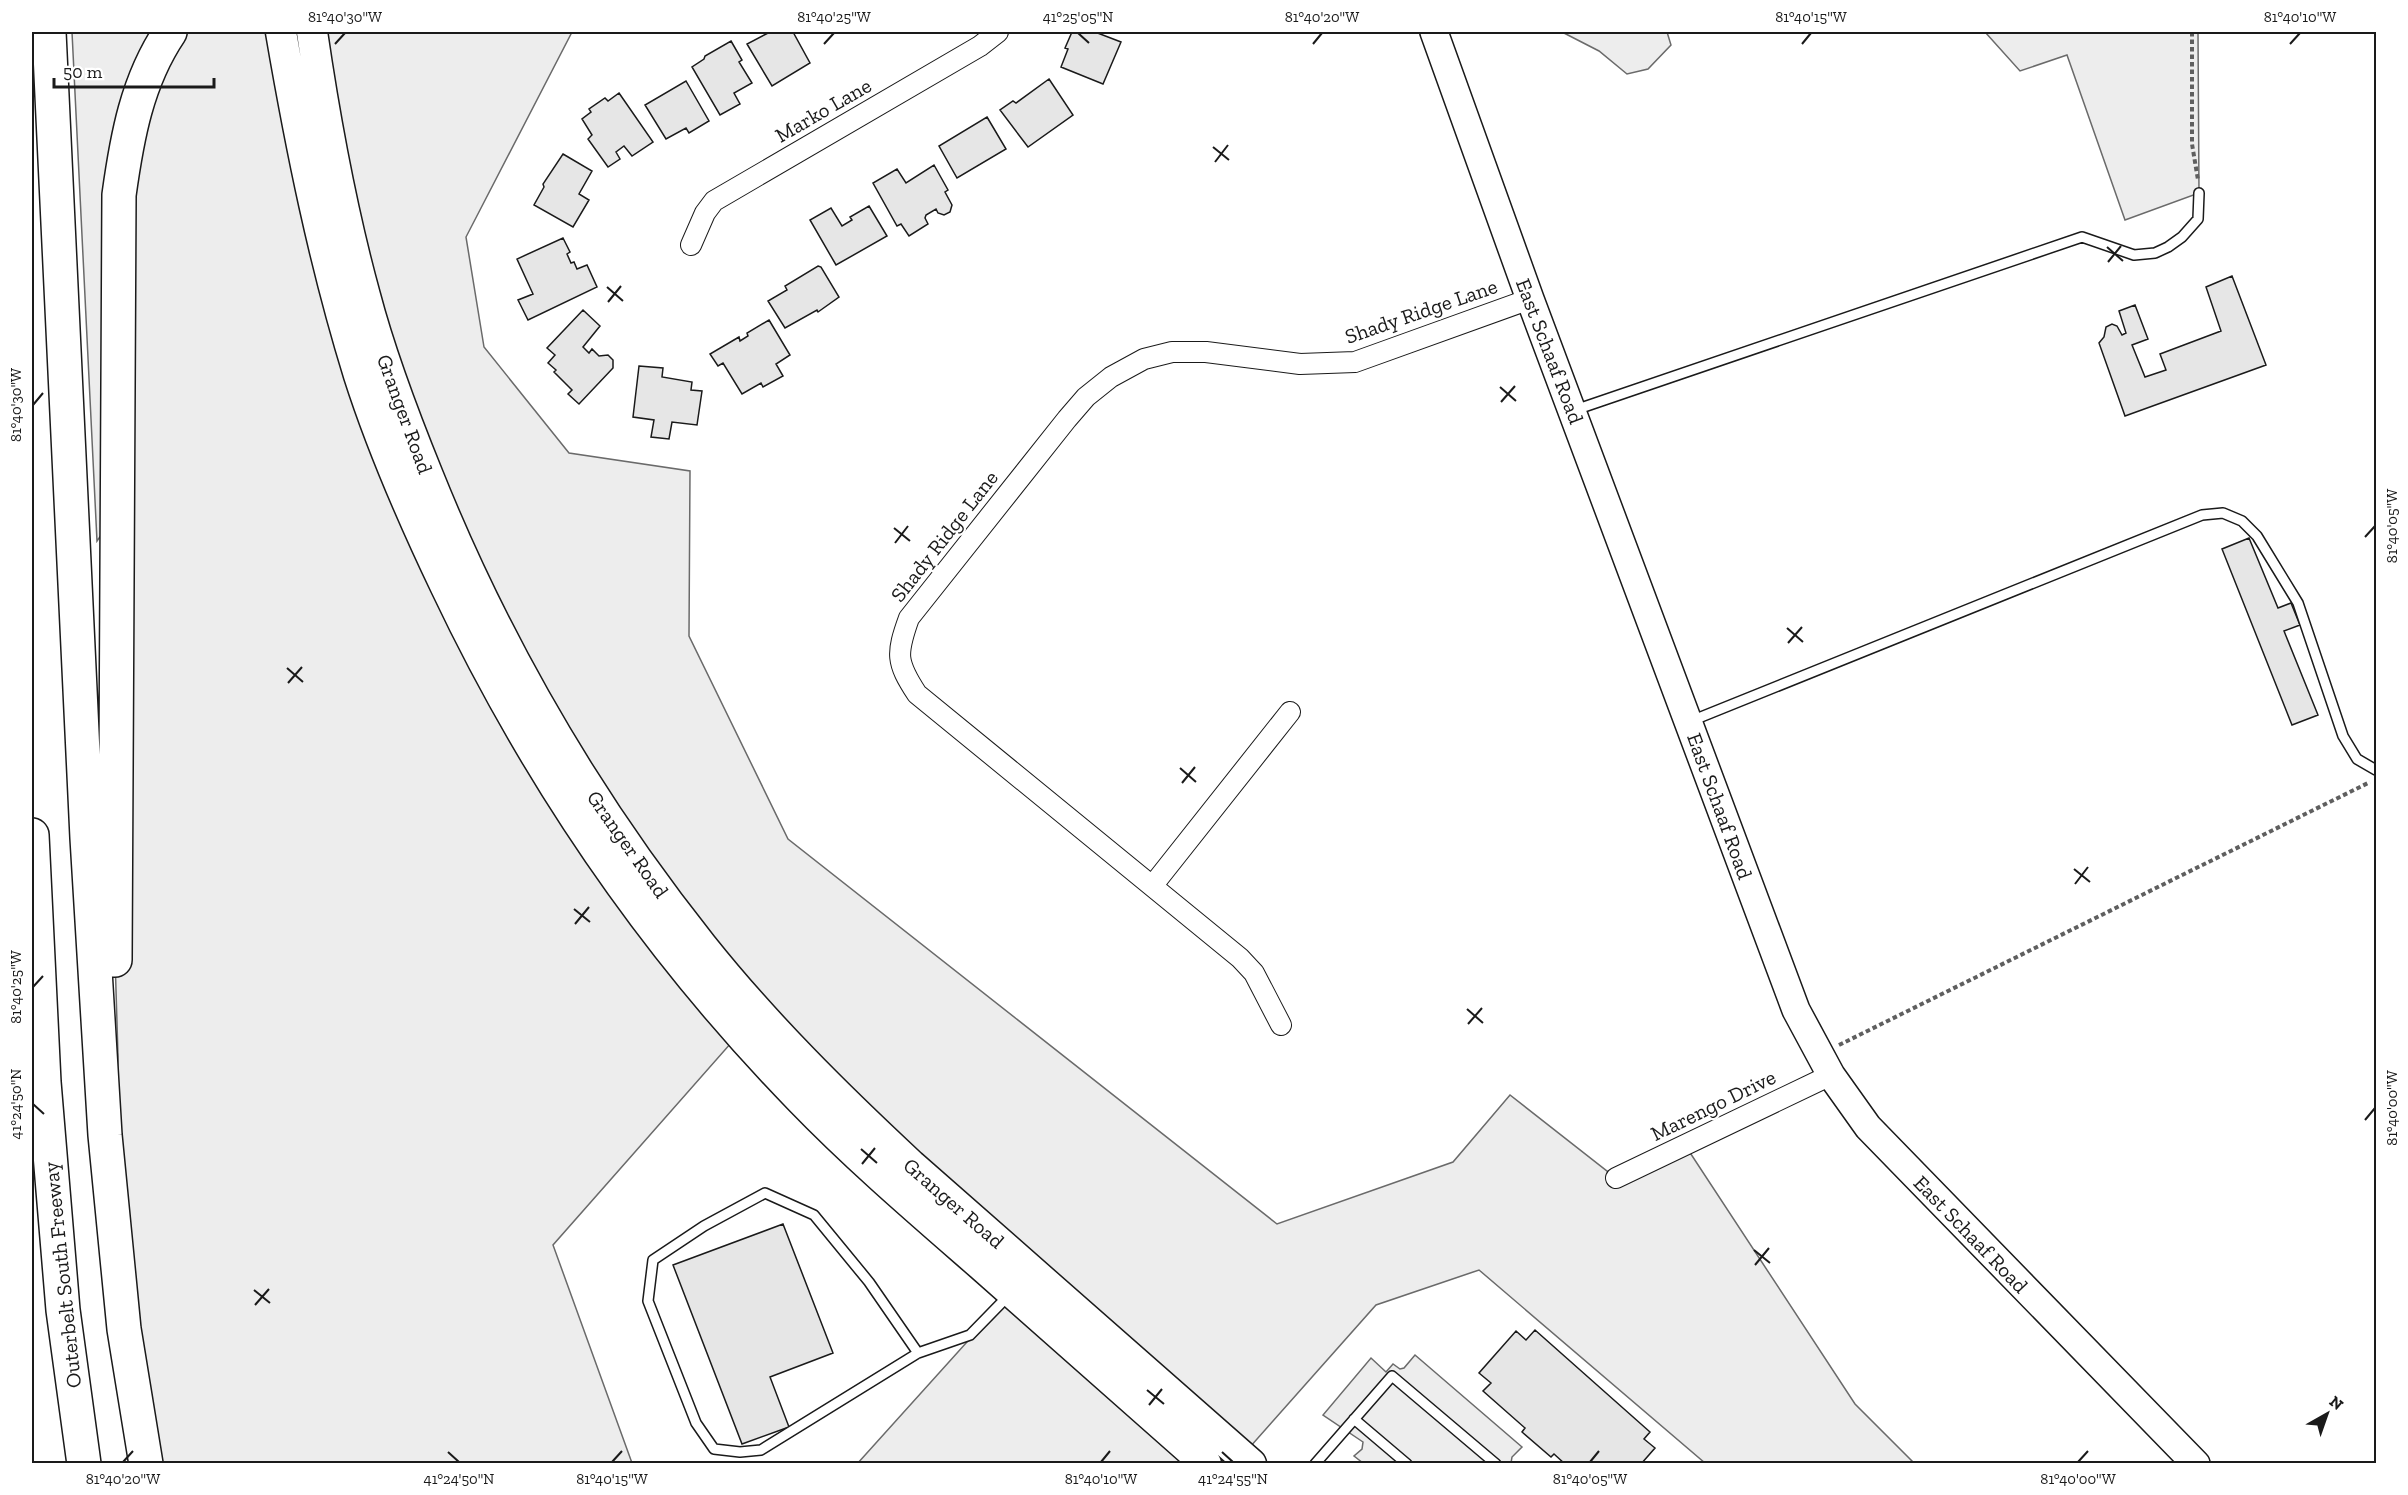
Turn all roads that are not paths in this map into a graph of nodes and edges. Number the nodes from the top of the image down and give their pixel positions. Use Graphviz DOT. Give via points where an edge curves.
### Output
graph roads {
  1 [pos="49,32"];
  2 [pos="170,32"];
  3 [pos="281,32"];
  4 [pos="312,32"];
  5 [pos="998,32"];
  6 [pos="1434,32"];
  7 [pos="2199,193"];
  8 [pos="691,245"];
  9 [pos="1530,299"];
  10 [pos="1573,411"];
  11 [pos="1290,712"];
  12 [pos="1689,722"];
  13 [pos="2376,770"];
  14 [pos="32,835"];
  15 [pos="1153,885"];
  16 [pos="1281,1025"];
  17 [pos="1825,1065"];
  18 [pos="1616,1178"];
  19 [pos="113,1231"];
  20 [pos="1021,1281"];
  21 [pos="918,1353"];
  22 [pos="1354,1419"];
  23 [pos="84,1464"];
  24 [pos="146,1464"];
  25 [pos="1206,1464"];
  26 [pos="1251,1464"];
  27 [pos="1315,1464"];
  28 [pos="1407,1464"];
  29 [pos="1496,1464"];
  30 [pos="2196,1464"];
  1 -- 19 [label="highway" via="87,838"];
  2 -- 19 [label="highway" via="158,50 139,99 127,139 119,195 115,945 118,1056"];
  3 -- 20 [label="main road, Granger Road" via="316,219 361,379 422,537 512,716 606,863 676,959 739,1034 868,1166"];
  4 -- 20 [label="main road, Granger Road" via="329,148 365,298 388,374 446,521 513,660 554,733 653,882 758,1012"];
  5 -- 8 [label="street, Marko Lane" via="714,201"];
  6 -- 9 [label="street, East Schaaf Road"];
  7 -- 10 [label="lane" via="2198,219 2182,237 2155,252 2134,255 2082,237"];
  9 -- 10 [label="street, East Schaaf Road"];
  9 -- 15 [label="street, Shady Ridge Lane" via="1355,362 1300,364 1206,352 1172,352 1144,359 1111,377 1066,418 909,618 898,657 917,694"];
  10 -- 12 [label="street, East Schaaf Road"];
  11 -- 15 [label="street"];
  12 -- 13 [label="lane" via="2202,515 2223,513 2242,521 2275,564 2298,603 2343,736 2357,759"];
  12 -- 17 [label="street, East Schaaf Road" via="1796,1010"];
  14 -- 23 [label="highway, Outerbelt South Freeway" via="46,1104 63,1310"];
  15 -- 16 [label="street, Shady Ridge Lane" via="1254,973"];
  17 -- 18 [label="street, Marengo Drive"];
  17 -- 30 [label="street, East Schaaf Road" via="1868,1127 1902,1164"];
  19 -- 24 [label="highway"];
  20 -- 21 [label="lane" via="970,1335"];
  20 -- 25 [label="main road, Granger Road"];
  20 -- 26 [label="main road, Granger Road"];
  21 -- 21 [label="lane" via="869,1282 814,1215 765,1193 653,1260 648,1301 696,1423 714,1449 761,1450"];
  22 -- 27 [label="lane"];
  22 -- 28 [label="lane"];
  22 -- 29 [label="lane" via="1392,1376"];
}
